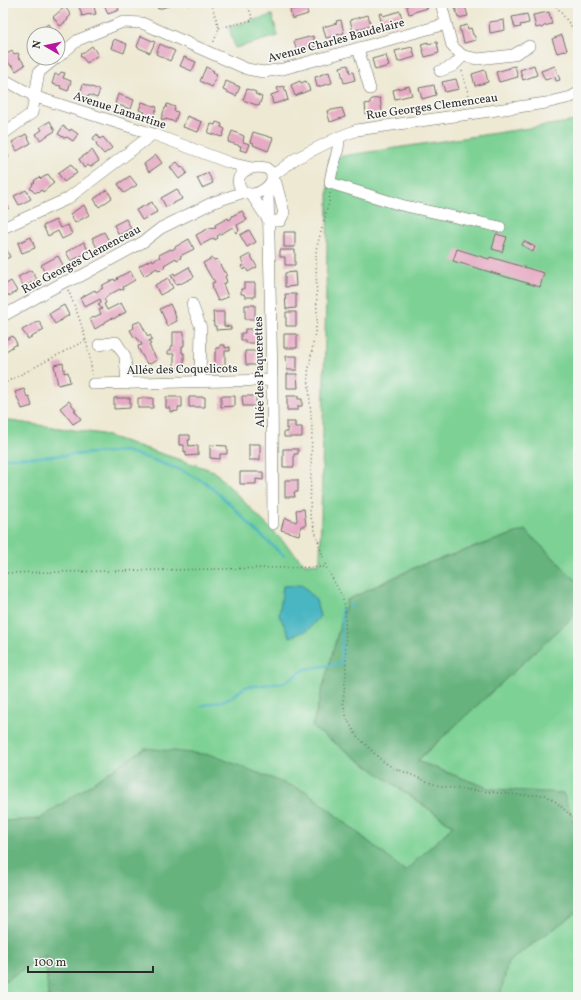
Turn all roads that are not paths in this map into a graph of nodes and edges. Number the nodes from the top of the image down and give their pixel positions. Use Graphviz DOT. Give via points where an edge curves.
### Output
graph roads {
  1 [pos="441,3"];
  2 [pos="446,24"];
  3 [pos="529,46"];
  4 [pos="358,48"];
  5 [pos="66,50"];
  6 [pos="461,59"];
  7 [pos="46,66"];
  8 [pos="440,71"];
  9 [pos="3,79"];
  10 [pos="370,89"];
  11 [pos="578,93"];
  12 [pos="36,97"];
  13 [pos="3,134"];
  14 [pos="154,134"];
  15 [pos="339,137"];
  16 [pos="230,163"];
  17 [pos="252,168"];
  18 [pos="270,177"];
  19 [pos="238,179"];
  20 [pos="247,193"];
  21 [pos="214,202"];
  22 [pos="269,221"];
  23 [pos="3,228"];
  24 [pos="500,228"];
  25 [pos="192,304"];
  26 [pos="3,316"];
  27 [pos="99,345"];
  28 [pos="272,380"];
  29 [pos="200,382"];
  30 [pos="93,384"];
  31 [pos="127,384"];
  32 [pos="273,524"];
  1 -- 2 [label="street"];
  2 -- 4 [label="street, Avenue Charles Baudelaire"];
  2 -- 6 [label="street" via="452,46"];
  3 -- 6 [label="street" via="513,55"];
  4 -- 5 [label="street, Avenue Charles Baudelaire" via="263,72 247,69 142,24 123,22 78,40"];
  4 -- 10 [label="street"];
  6 -- 8 [label="street" via="453,66"];
  7 -- 12 [label="street, Avenue Charles Baudelaire" via="39,72"];
  9 -- 12 [label="street, Avenue Lamartine"];
  11 -- 15 [label="street, Rue Georges Clemenceau" via="546,103 357,130"];
  12 -- 13 [label="street, Avenue Charles Baudelaire" via="32,113"];
  12 -- 14 [label="street, Avenue Lamartine"];
  14 -- 16 [label="street, Avenue Lamartine"];
  14 -- 23 [label="street" via="67,198"];
  15 -- 18 [label="street, Rue Georges Clemenceau" via="295,160"];
  15 -- 24 [label="street" via="330,183 401,205"];
  16 -- 17 [label="street, Avenue Lamartine"];
  16 -- 19 [label="street"];
  17 -- 18 [label="street" via="262,167"];
  17 -- 19 [label="street, Rue Georges Clemenceau" via="243,172"];
  18 -- 20 [label="street, Rue Georges Clemenceau" via="257,193"];
  18 -- 22 [label="street, Allée des Paquerettes"];
  18 -- 22 [label="street" via="276,183 284,213 280,221"];
  19 -- 20 [label="street" via="242,191"];
  19 -- 21 [label="street, Rue Georges Clemenceau"];
  20 -- 21 [label="street, Rue Georges Clemenceau"];
  20 -- 22 [label="street"];
  21 -- 26 [label="street, Rue Georges Clemenceau" via="161,228 143,242"];
  22 -- 28 [label="street, Allée des Paquerettes"];
  25 -- 29 [label="street" via="201,328"];
  27 -- 31 [label="street" via="116,342 125,356"];
  28 -- 29 [label="street, Allée des Coquelicots"];
  28 -- 32 [label="street, Allée des Paquerettes"];
  29 -- 31 [label="street, Allée des Coquelicots"];
  30 -- 31 [label="street, Allée des Coquelicots"];
}
